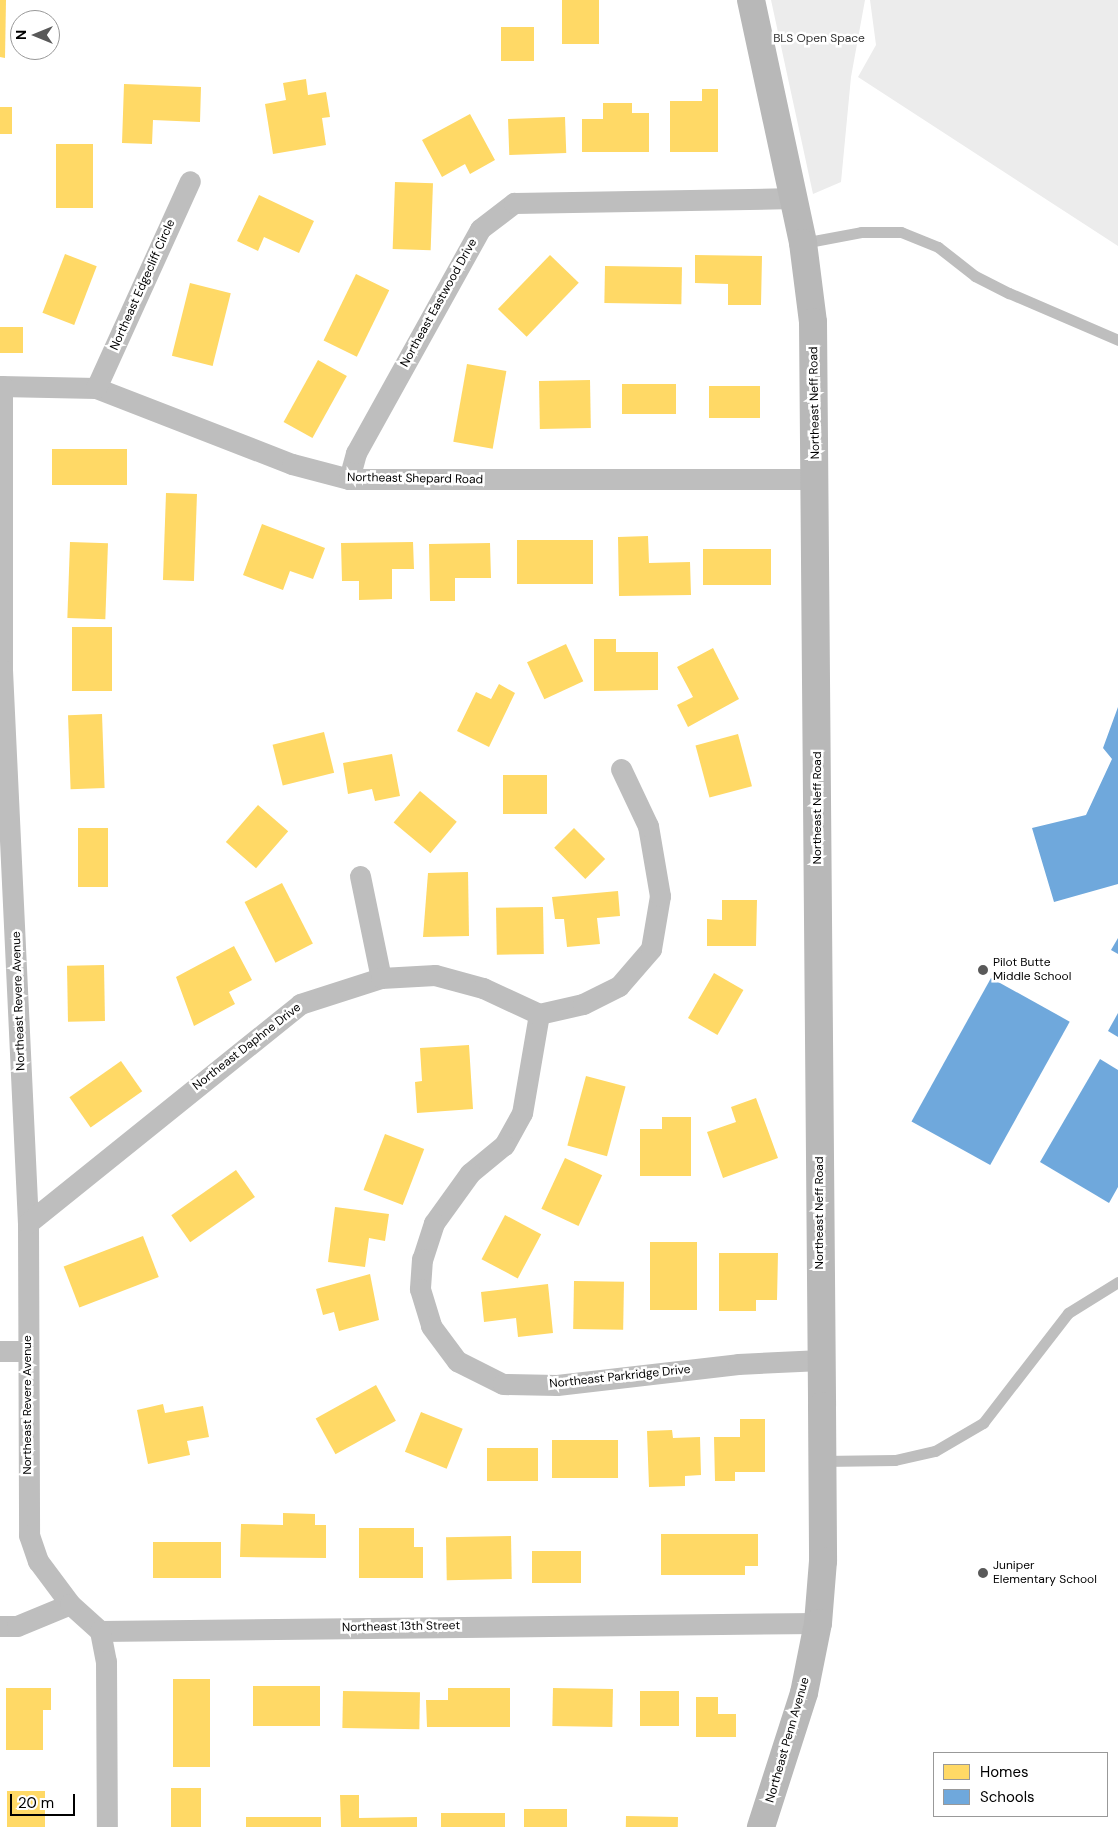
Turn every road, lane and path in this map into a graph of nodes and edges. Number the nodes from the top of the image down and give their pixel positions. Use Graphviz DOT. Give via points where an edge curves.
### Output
graph roads {
  1 [pos="751,0"];
  2 [pos="190,181"];
  3 [pos="794,198"];
  4 [pos="803,243"];
  5 [pos="1118,340"];
  6 [pos="1,386"];
  7 [pos="96,388"];
  8 [pos="350,479"];
  9 [pos="816,479"];
  10 [pos="621,770"];
  11 [pos="360,876"];
  12 [pos="381,978"];
  13 [pos="539,1014"];
  14 [pos="28,1223"];
  15 [pos="1118,1282"];
  16 [pos="0,1351"];
  17 [pos="28,1351"];
  18 [pos="821,1360"];
  19 [pos="822,1461"];
  20 [pos="70,1604"];
  21 [pos="818,1623"];
  22 [pos="0,1626"];
  23 [pos="100,1631"];
  24 [pos="107,1827"];
  25 [pos="762,1827"];
  1 -- 3 [label="main road, Northeast Neff Road"];
  2 -- 7 [label="street, Northeast Edgecliff Circle"];
  3 -- 4 [label="main road, Northeast Neff Road"];
  3 -- 8 [label="street, Northeast Eastwood Drive" via="514,203 480,229 356,453"];
  4 -- 5 [label="lane" via="861,232 901,232 938,247 976,276 1009,293"];
  4 -- 9 [label="main road, Northeast Neff Road" via="813,322"];
  6 -- 7 [label="street, Northeast Shepard Road"];
  6 -- 14 [label="street, Northeast Revere Avenue" via="2,670"];
  7 -- 8 [label="street, Northeast Shepard Road" via="292,464"];
  8 -- 9 [label="street, Northeast Shepard Road"];
  9 -- 18 [label="main road, Northeast Neff Road"];
  10 -- 13 [label="street" via="648,826 659,887 651,949 619,986 583,1004"];
  11 -- 12 [label="street"];
  12 -- 13 [label="street, Northeast Daphne Drive" via="435,975 483,988"];
  12 -- 14 [label="street, Northeast Daphne Drive" via="300,1004"];
  13 -- 18 [label="street, Northeast Parkridge Drive" via="522,1113 504,1145 470,1172 434,1223 422,1259 420,1289 431,1326 457,1361 503,1384 557,1385 738,1364"];
  14 -- 17 [label="street, Northeast Revere Avenue"];
  15 -- 19 [label="lane" via="1068,1313 983,1423 935,1451 895,1460"];
  16 -- 17 [label="street"];
  17 -- 20 [label="street, Northeast Revere Avenue" via="29,1536 38,1561"];
  18 -- 19 [label="main road, Northeast Neff Road"];
  19 -- 21 [label="main road, Northeast Neff Road"];
  20 -- 22 [label="street" via="17,1626"];
  20 -- 23 [label="street"];
  21 -- 23 [label="street, Northeast 13th Street"];
  21 -- 25 [label="main road, Northeast Penn Avenue" via="804,1693"];
  23 -- 24 [label="street" via="106,1661"];
}
